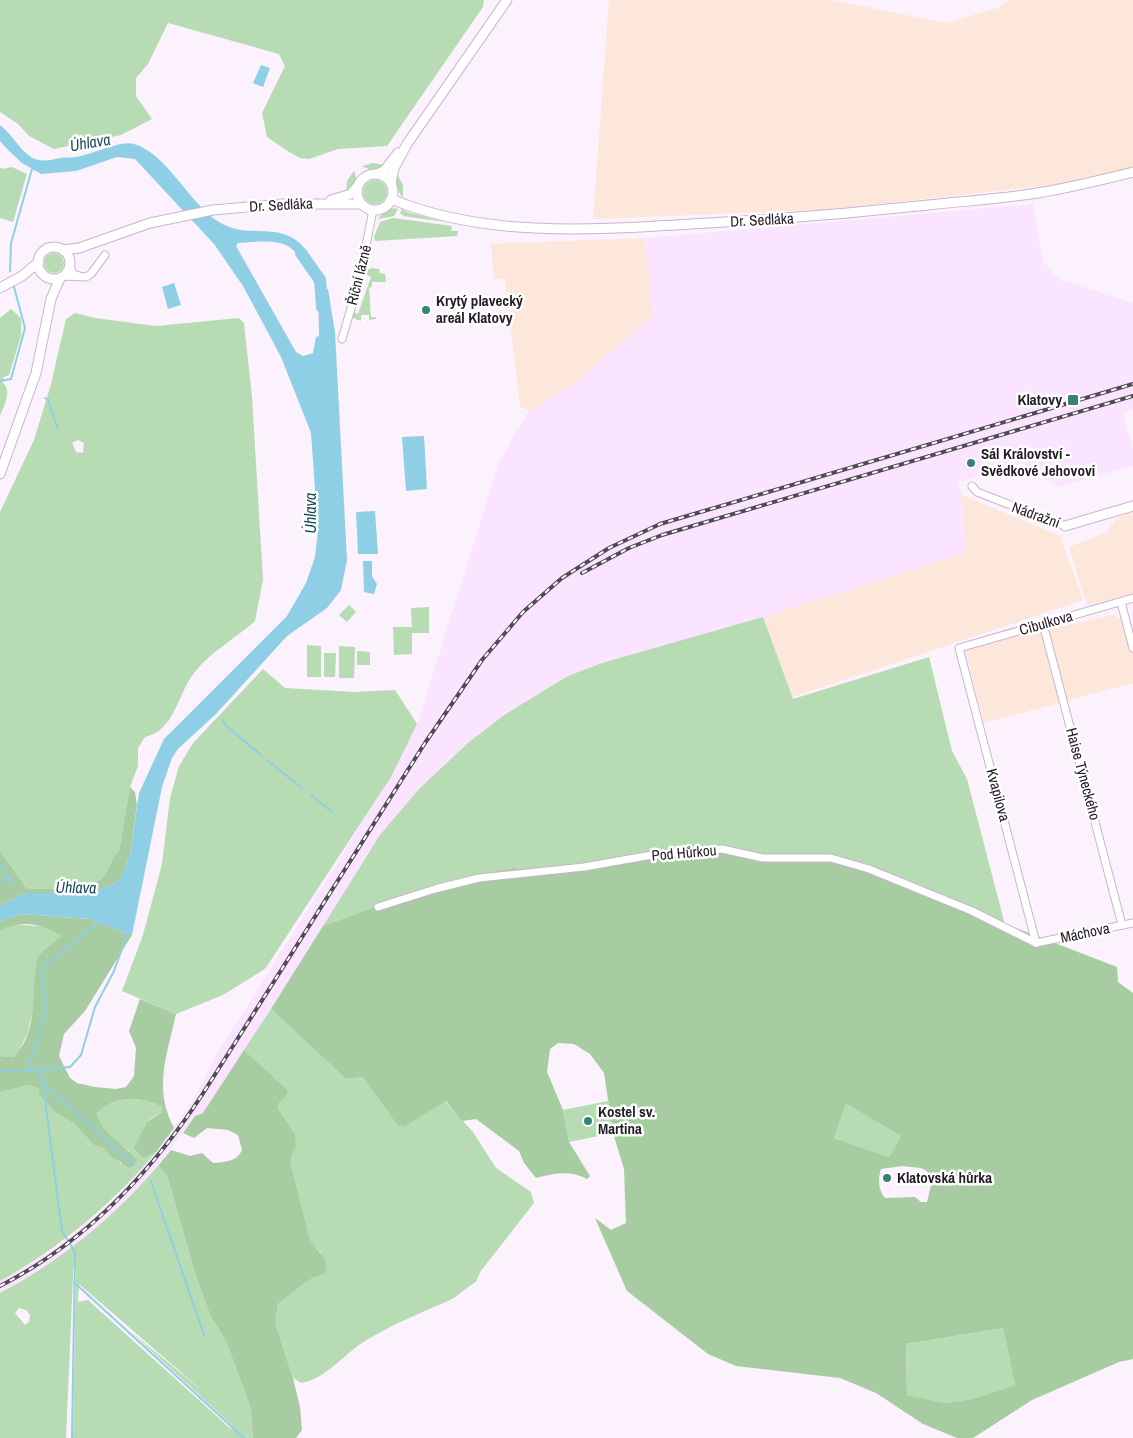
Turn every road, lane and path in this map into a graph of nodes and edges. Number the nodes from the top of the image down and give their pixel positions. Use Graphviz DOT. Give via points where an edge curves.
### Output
graph roads {
  1 [pos="506,0"];
  2 [pos="407,144"];
  3 [pos="1133,172"];
  4 [pos="377,174"];
  5 [pos="391,183"];
  6 [pos="357,187"];
  7 [pos="391,199"];
  8 [pos="322,203"];
  9 [pos="361,204"];
  10 [pos="373,210"];
  11 [pos="79,248"];
  12 [pos="63,250"];
  13 [pos="105,255"];
  14 [pos="39,262"];
  15 [pos="70,263"];
  16 [pos="44,274"];
  17 [pos="22,276"];
  18 [pos="62,277"];
  19 [pos="83,277"];
  20 [pos="0,288"];
  21 [pos="50,299"];
  22 [pos="342,339"];
  23 [pos="0,474"];
  24 [pos="972,486"];
  25 [pos="1133,506"];
  26 [pos="1065,526"];
  27 [pos="1133,598"];
  28 [pos="1121,602"];
  29 [pos="1043,624"];
  30 [pos="960,648"];
  31 [pos="1133,648"];
  32 [pos="378,907"];
  33 [pos="1133,923"];
  34 [pos="1122,925"];
  35 [pos="1036,943"];
  1 -- 2 [label="main road"];
  2 -- 4 [label="main road, Dr. Sedláka" via="384,171"];
  2 -- 5 [label="main road" via="394,168"];
  3 -- 7 [label="main road, Dr. Sedláka" via="1060,189 1011,196 810,217 633,227 536,228 484,222 428,214"];
  4 -- 5 [label="main road"];
  4 -- 6 [label="main road, Dr. Sedláka" via="365,177"];
  5 -- 7 [label="main road"];
  6 -- 8 [label="main road, Dr. Sedláka" via="351,194"];
  6 -- 9 [label="main road"];
  7 -- 10 [label="main road" via="386,206"];
  8 -- 9 [label="main road, Dr. Sedláka"];
  8 -- 11 [label="main road, Dr. Sedláka" via="239,207 188,214 150,223"];
  9 -- 10 [label="main road, Dr. Sedláka"];
  10 -- 22 [label="street, Říční lázně" via="359,281"];
  11 -- 12 [label="main road"];
  11 -- 15 [label="main road"];
  12 -- 14 [label="main road" via="46,250"];
  12 -- 15 [label="main road"];
  13 -- 19 [label="street" via="91,274"];
  14 -- 16 [label="main road"];
  14 -- 17 [label="main road"];
  15 -- 18 [label="main road"];
  15 -- 19 [label="street" via="73,274"];
  16 -- 17 [label="main road"];
  16 -- 18 [label="main road"];
  16 -- 21 [label="main road"];
  17 -- 20 [label="main road"];
  18 -- 19 [label="street"];
  18 -- 21 [label="main road"];
  21 -- 23 [label="main road" via="36,373"];
  24 -- 26 [label="street, Nádražní" via="977,492"];
  25 -- 26 [label="main road, Nádražní"];
  27 -- 28 [label="street, Cibulkova"];
  28 -- 29 [label="street, Cibulkova"];
  28 -- 31 [label="street"];
  29 -- 30 [label="street, Cibulkova"];
  29 -- 34 [label="street, Haise Týneckého"];
  30 -- 35 [label="street, Kvapilova"];
  32 -- 35 [label="street, Pod Hůrkou" via="479,878 722,848 762,858 831,858 869,869 972,911"];
  33 -- 34 [label="street, Máchova"];
  34 -- 35 [label="street, Máchova"];
}
